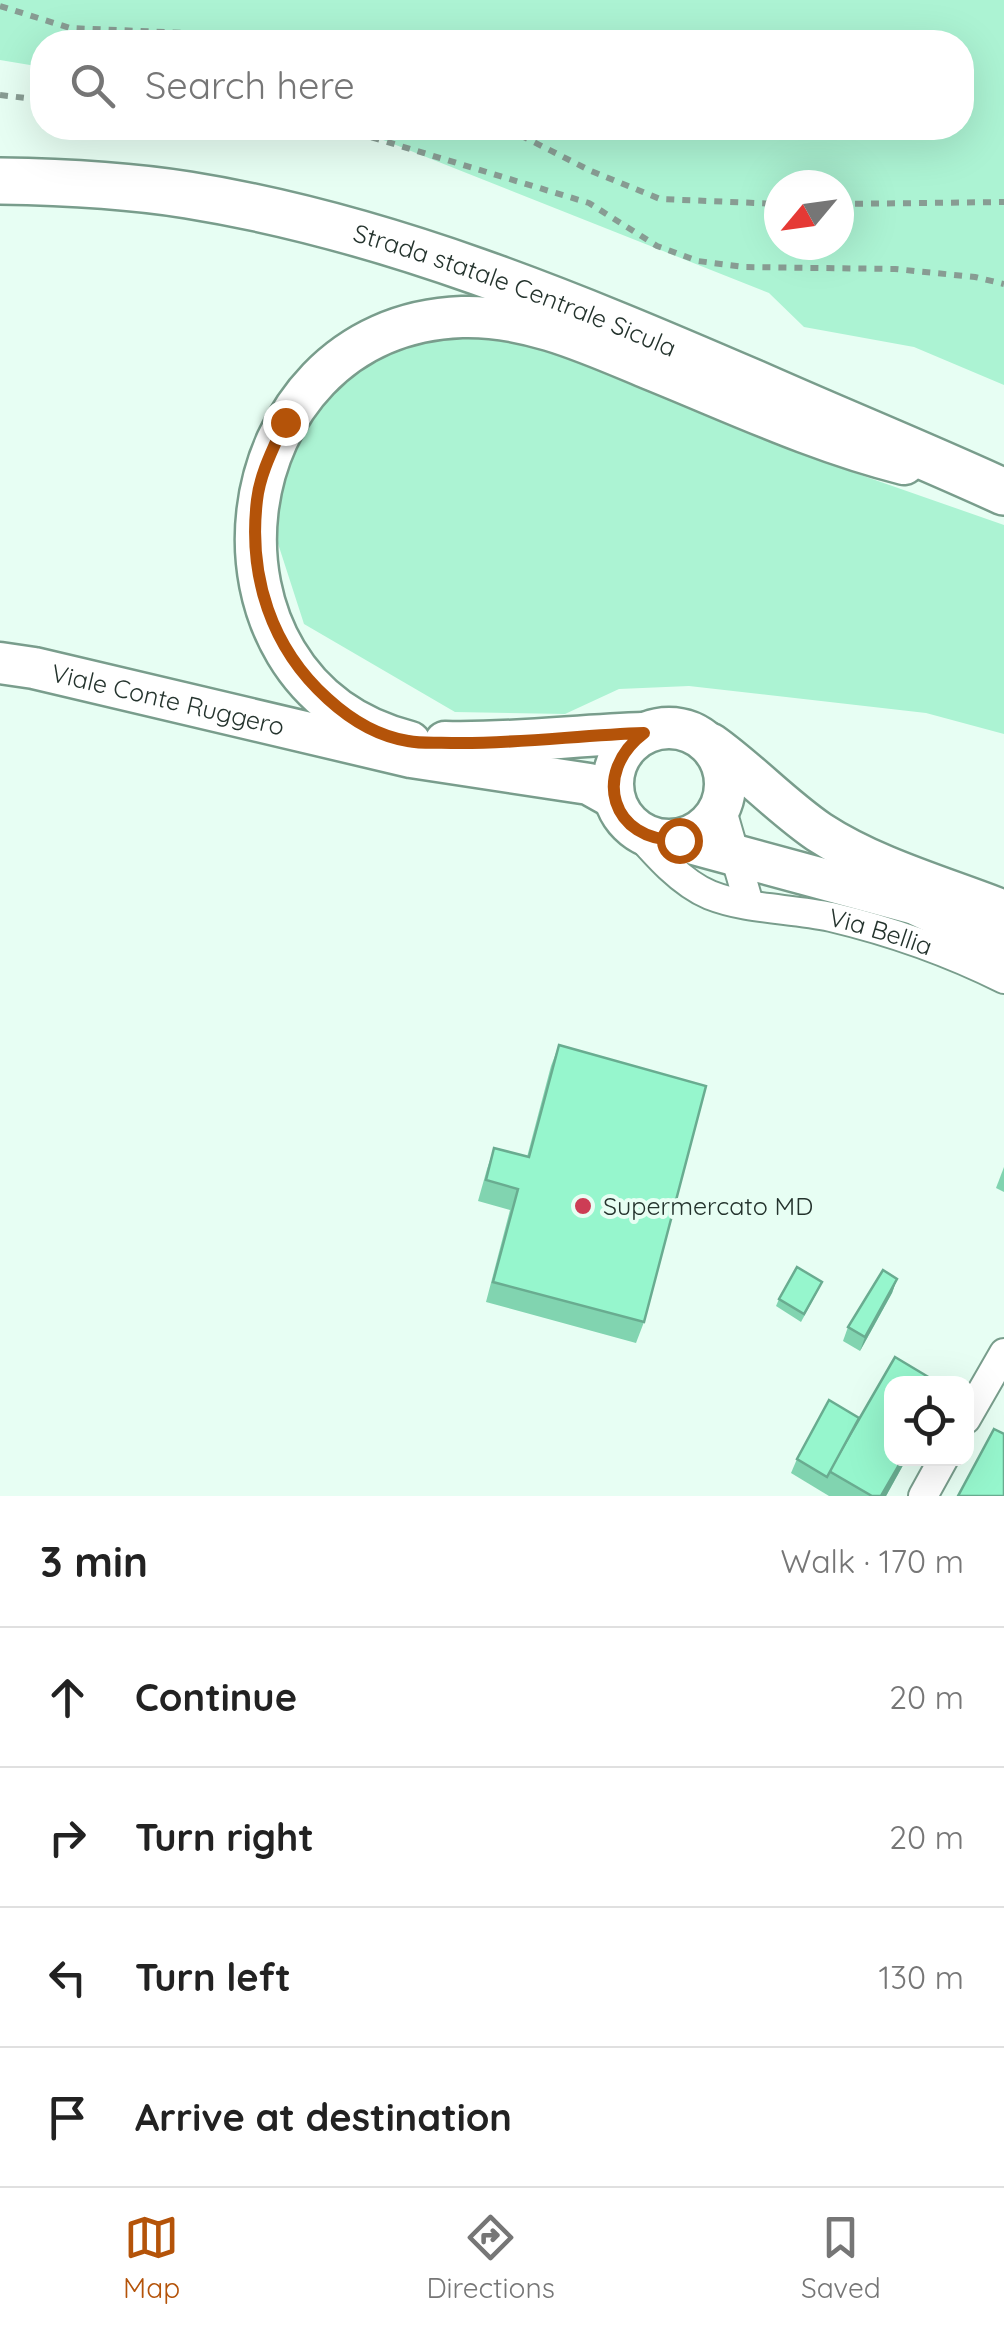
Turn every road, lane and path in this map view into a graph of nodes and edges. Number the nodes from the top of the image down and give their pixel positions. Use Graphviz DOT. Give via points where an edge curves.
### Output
graph roads {
  1 [pos="0,6"];
  2 [pos="117,30"];
  3 [pos="0,95"];
  4 [pos="30,99"];
  5 [pos="380,140"];
  6 [pos="530,140"];
  7 [pos="0,181"];
  8 [pos="1004,202"];
  9 [pos="764,203"];
  10 [pos="854,204"];
  11 [pos="1004,284"];
  12 [pos="995,488"];
  13 [pos="0,663"];
  14 [pos="644,733"];
  15 [pos="336,738"];
  16 [pos="704,740"];
  17 [pos="410,742"];
  18 [pos="721,806"];
  19 [pos="625,814"];
  20 [pos="679,840"];
  21 [pos="733,854"];
  22 [pos="749,904"];
  23 [pos="915,904"];
  24 [pos="1004,914"];
  25 [pos="1004,946"];
  26 [pos="1004,979"];
  27 [pos="1004,1353"];
  28 [pos="974,1405"];
  29 [pos="940,1466"];
  30 [pos="923,1496"];
  1 -- 2 [label="path" via="70,28"];
  3 -- 4 [label="path"];
  5 -- 11 [label="path" via="589,203 657,246 698,261 895,269"];
  6 -- 9 [label="path" via="660,199"];
  7 -- 12 [label="main road, Strada statale Centrale Sicula" via="86,182 189,195 326,224 458,263 587,311"];
  8 -- 10 [label="path"];
  12 -- 17 [label="main road" via="842,448 566,335 511,320 462,317 384,333 314,382 285,422 257,497 255,544 272,626 296,666 347,716"];
  13 -- 15 [label="main road, Viale Conte Ruggero"];
  14 -- 16 [label="main road" via="675,728"];
  14 -- 17 [label="main road" via="500,744"];
  14 -- 19 [label="main road" via="628,744 612,779"];
  15 -- 17 [label="main road"];
  15 -- 19 [label="main road" via="426,760 589,784"];
  16 -- 18 [label="main road" via="724,770"];
  16 -- 24 [label="main road" via="847,849"];
  18 -- 20 [label="main road" via="711,822"];
  18 -- 21 [label="street"];
  19 -- 20 [label="main road" via="664,840"];
  19 -- 22 [label="street, Via Bellia" via="656,853 707,894"];
  20 -- 21 [label="main road"];
  21 -- 22 [label="street"];
  21 -- 23 [label="main road"];
  22 -- 26 [label="street, Via Bellia" via="830,917"];
  23 -- 24 [label="main road"];
  23 -- 25 [label="main road"];
  27 -- 28 [label="street"];
  29 -- 30 [label="street"];
}
